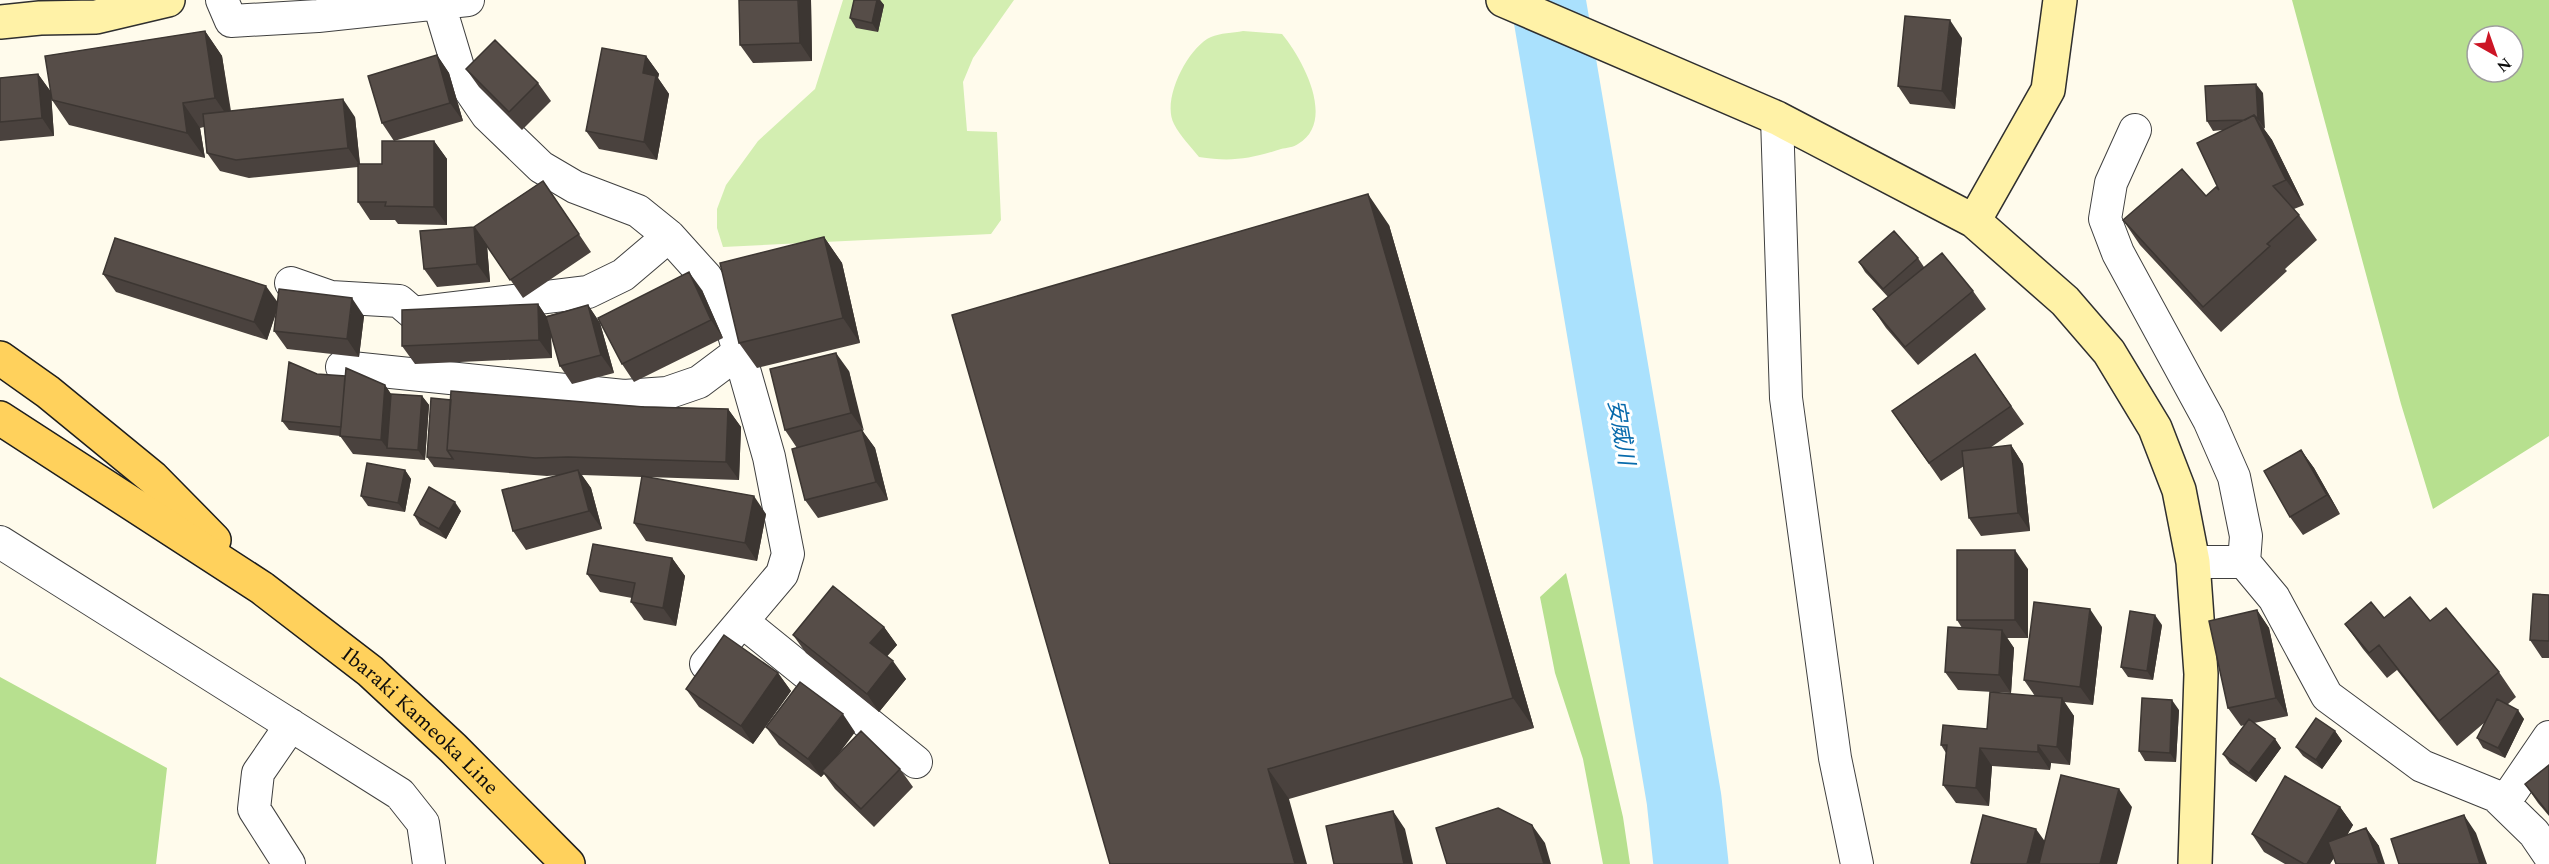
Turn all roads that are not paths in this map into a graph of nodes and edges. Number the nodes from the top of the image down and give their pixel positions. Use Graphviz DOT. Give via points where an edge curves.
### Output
graph roads {
  1 [pos="168,0"];
  2 [pos="222,0"];
  3 [pos="1503,0"];
  4 [pos="2060,0"];
  5 [pos="454,2"];
  6 [pos="96,9"];
  7 [pos="0,22"];
  8 [pos="1777,118"];
  9 [pos="2135,130"];
  10 [pos="1974,221"];
  11 [pos="669,236"];
  12 [pos="291,283"];
  13 [pos="740,352"];
  14 [pos="0,358"];
  15 [pos="342,367"];
  16 [pos="0,418"];
  17 [pos="0,542"];
  18 [pos="2193,562"];
  19 [pos="2244,562"];
  20 [pos="262,588"];
  21 [pos="743,622"];
  22 [pos="706,664"];
  23 [pos="291,725"];
  24 [pos="2549,737"];
  25 [pos="916,762"];
  26 [pos="2504,804"];
  27 [pos="2549,855"];
  28 [pos="558,861"];
  29 [pos="289,864"];
  30 [pos="429,864"];
  31 [pos="1857,864"];
  32 [pos="2194,864"];
  1 -- 6 [label="street"];
  2 -- 5 [label="street" via="231,21"];
  3 -- 8 [label="street"];
  4 -- 10 [label="street" via="2048,90"];
  5 -- 11 [label="street" via="461,77 487,115 541,167 575,187 638,211"];
  6 -- 7 [label="street"];
  8 -- 10 [label="street"];
  8 -- 31 [label="street" via="1786,398 1834,758"];
  9 -- 19 [label="street" via="2111,183 2105,219 2118,253 2209,420 2234,477 2246,536"];
  10 -- 18 [label="street" via="2065,300 2109,352 2155,428 2179,490"];
  11 -- 12 [label="street" via="623,275 588,292 413,313 399,301 332,297"];
  11 -- 13 [label="street" via="706,277 727,310"];
  13 -- 15 [label="street" via="699,382 667,393 624,396"];
  13 -- 21 [label="street" via="769,457 788,554 782,574"];
  14 -- 20 [label="main road, Ibaraki Kameoka Line" via="153,478"];
  16 -- 20 [label="main road, Ibaraki Kameoka Line"];
  17 -- 23 [label="street"];
  18 -- 19 [label="street"];
  18 -- 32 [label="street" via="2201,674"];
  19 -- 26 [label="street" via="2274,598 2326,696 2422,766 2496,796"];
  20 -- 28 [label="main road, Ibaraki Kameoka Line" via="370,671 453,748"];
  21 -- 22 [label="street"];
  21 -- 25 [label="street"];
  23 -- 29 [label="street" via="258,773 254,809"];
  23 -- 30 [label="street" via="400,794 423,823"];
  24 -- 26 [label="street"];
  26 -- 27 [label="street" via="2534,833"];
}
